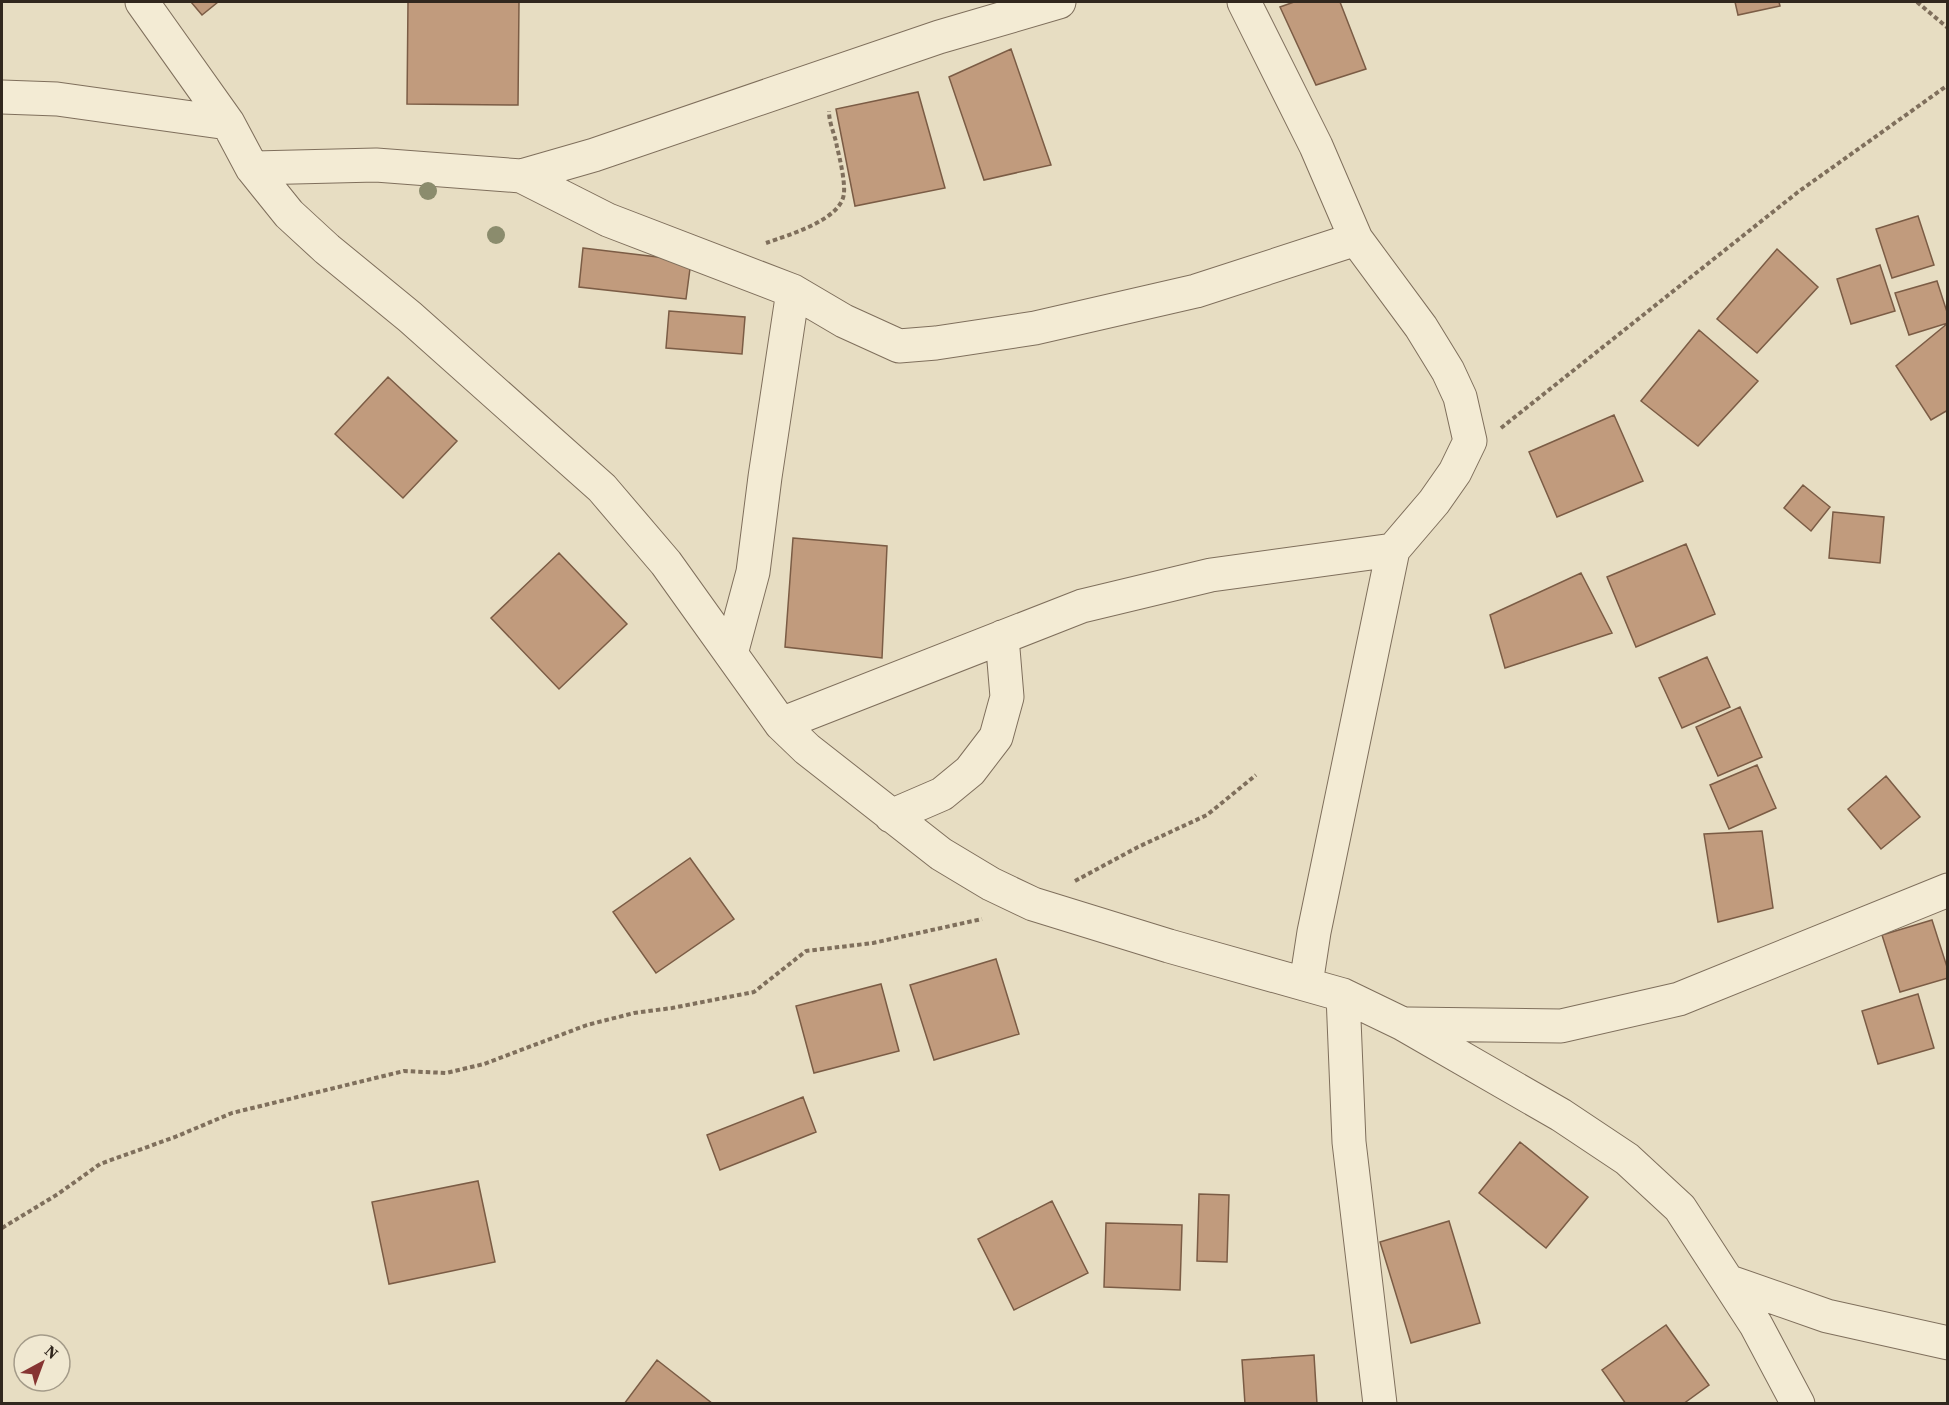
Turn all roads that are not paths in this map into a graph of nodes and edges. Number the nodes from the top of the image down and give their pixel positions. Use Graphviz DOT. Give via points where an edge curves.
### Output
graph roads {
  1 [pos="142,2"];
  2 [pos="1059,2"];
  3 [pos="1244,2"];
  4 [pos="2,98"];
  5 [pos="228,123"];
  6 [pos="252,168"];
  7 [pos="521,176"];
  8 [pos="1356,239"];
  9 [pos="793,291"];
  10 [pos="1393,550"];
  11 [pos="1002,637"];
  12 [pos="731,654"];
  13 [pos="781,724"];
  14 [pos="891,816"];
  15 [pos="1947,890"];
  16 [pos="1306,984"];
  17 [pos="1343,995"];
  18 [pos="1403,1024"];
  19 [pos="1730,1282"];
  20 [pos="1947,1343"];
  21 [pos="1380,1404"];
  22 [pos="1798,1404"];
  1 -- 5 [label="street"];
  2 -- 7 [label="street" via="939,37 594,155"];
  3 -- 8 [label="street" via="1316,146"];
  4 -- 5 [label="street" via="57,99"];
  5 -- 6 [label="street"];
  6 -- 7 [label="street" via="376,165"];
  6 -- 12 [label="street" via="289,214 327,249 410,317 602,488 666,563"];
  7 -- 9 [label="street" via="608,220"];
  8 -- 9 [label="street" via="1196,291 1035,328 936,344 899,346 844,321"];
  8 -- 10 [label="street" via="1421,327 1448,371 1460,397 1470,441 1434,502"];
  9 -- 12 [label="street" via="753,572"];
  10 -- 11 [label="street" via="1210,575 1082,606"];
  10 -- 16 [label="street"];
  11 -- 13 [label="street"];
  11 -- 14 [label="street" via="1007,697 996,737 970,771 942,794"];
  12 -- 13 [label="street"];
  13 -- 14 [label="street"];
  14 -- 16 [label="street" via="941,854 1032,904"];
  15 -- 18 [label="street" via="1679,999 1560,1026"];
  16 -- 17 [label="street"];
  17 -- 18 [label="street"];
  17 -- 21 [label="street" via="1349,1142"];
  18 -- 19 [label="street" via="1552,1110 1627,1159 1680,1208"];
  19 -- 20 [label="street" via="1827,1316"];
  19 -- 22 [label="street"];
}
